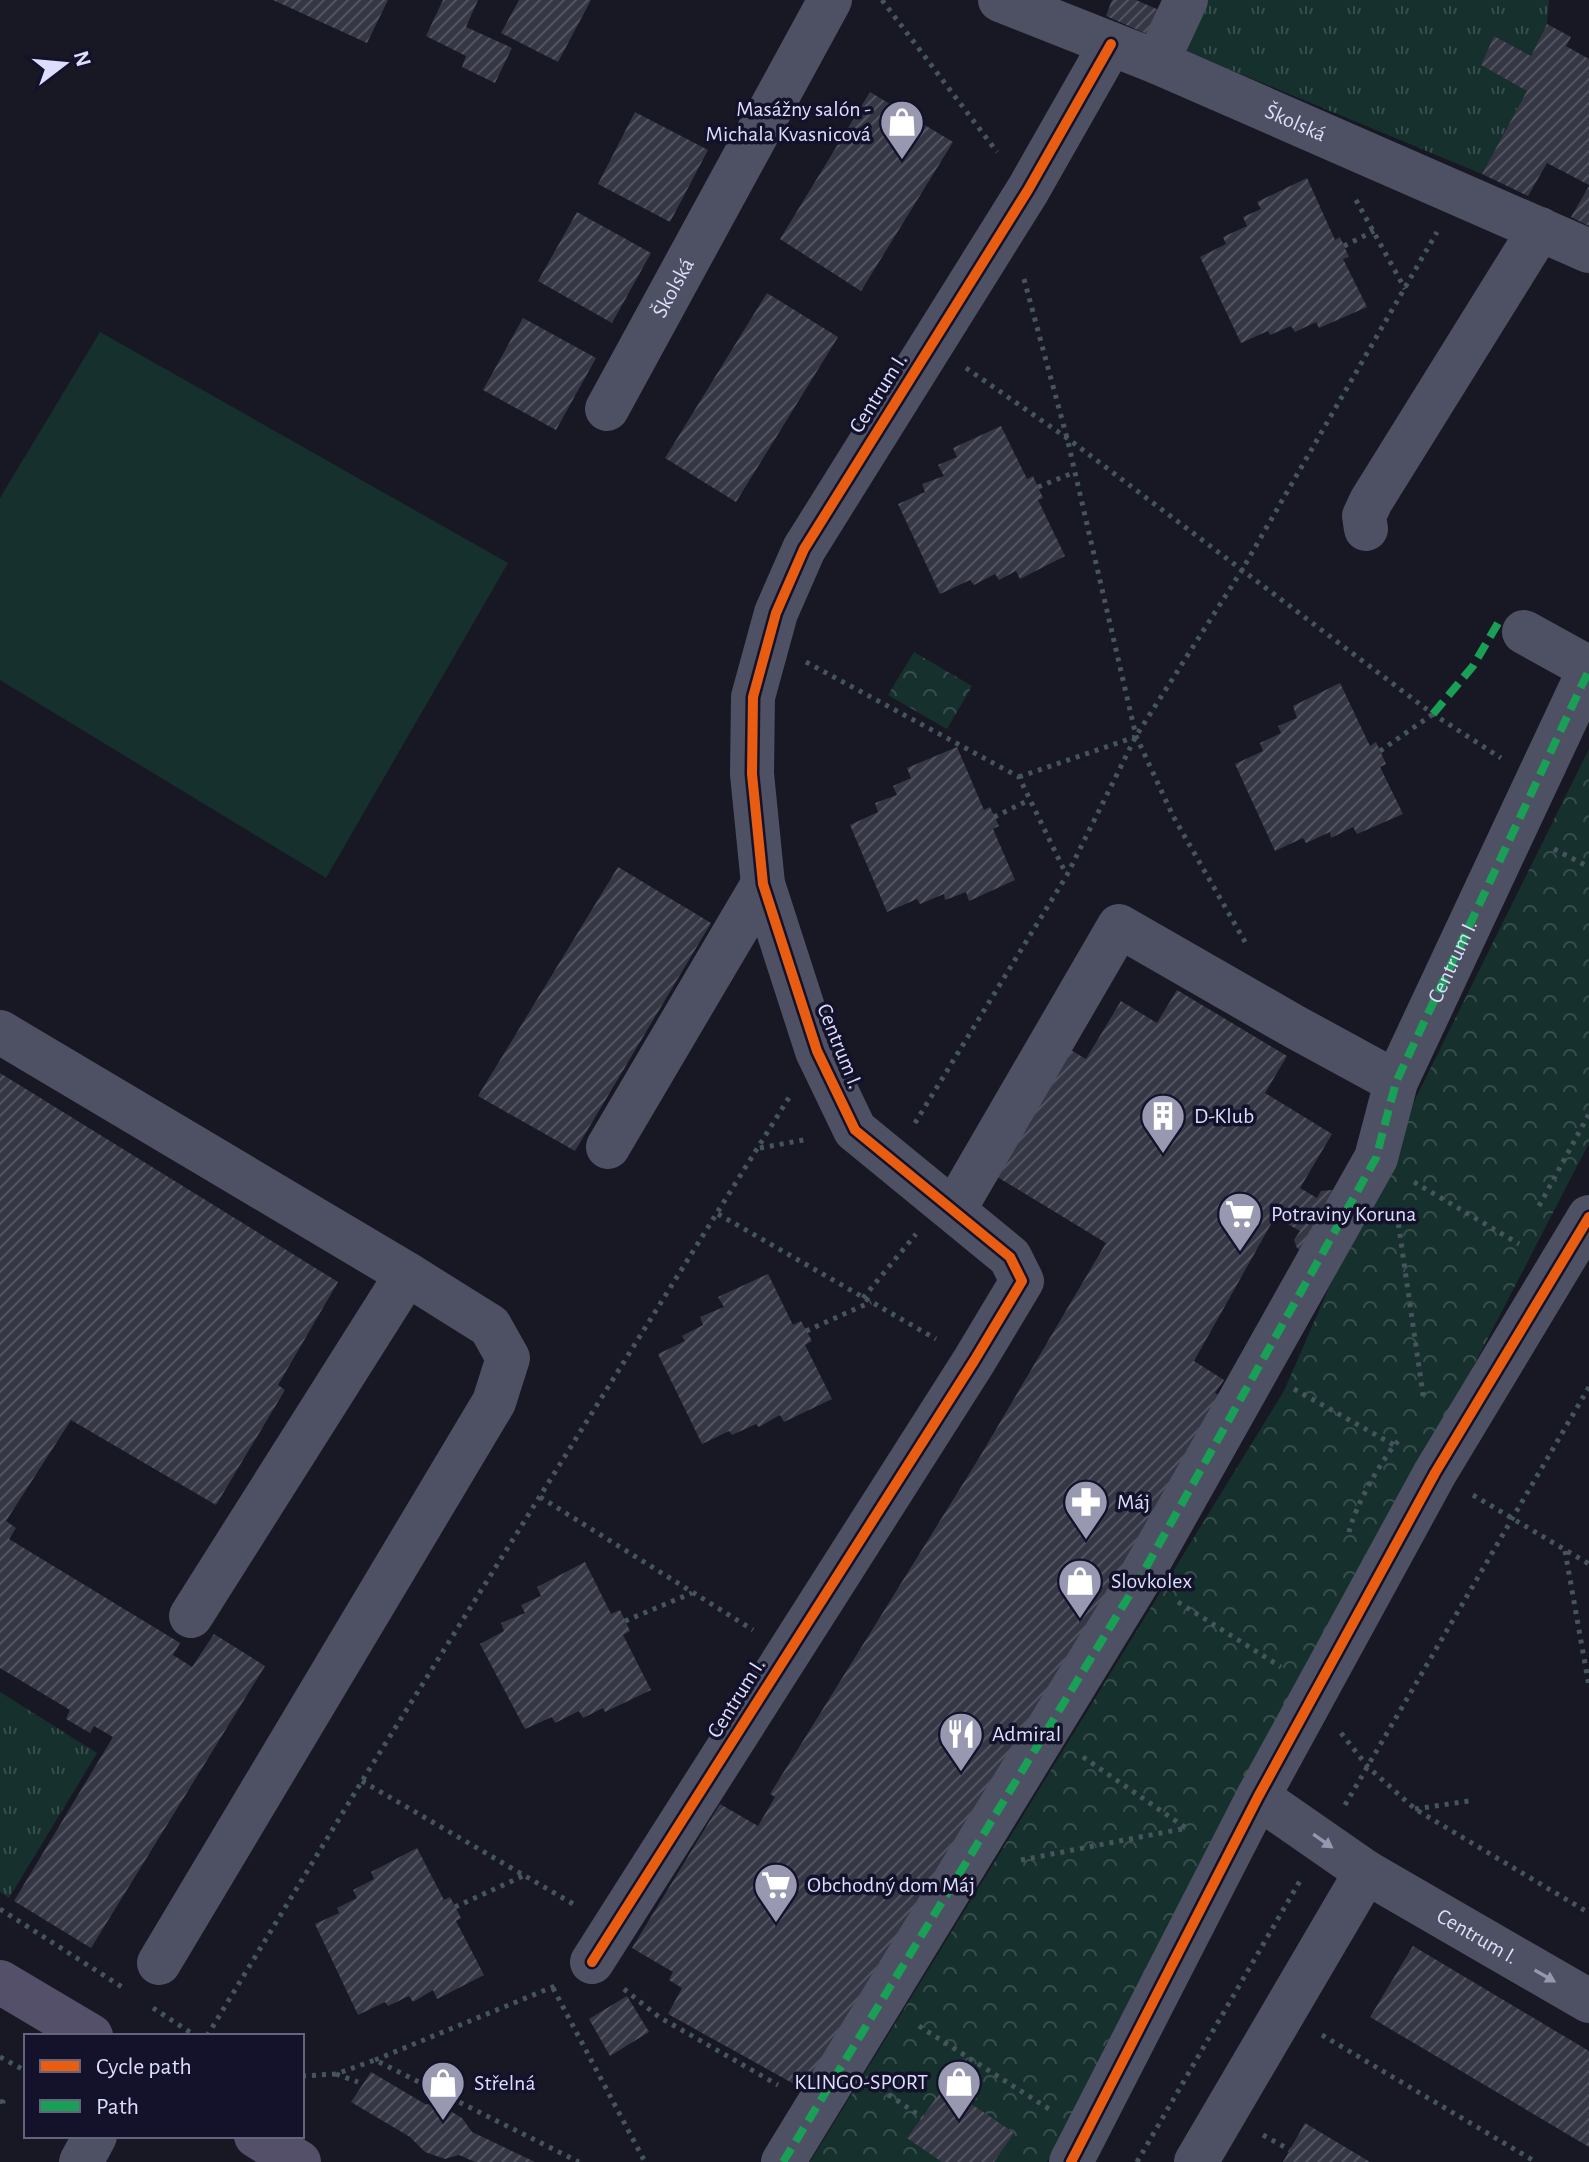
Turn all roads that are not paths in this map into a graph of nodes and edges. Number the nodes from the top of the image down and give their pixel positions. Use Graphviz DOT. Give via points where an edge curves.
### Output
graph roads {
  1 [pos="830,0"];
  2 [pos="1000,0"];
  3 [pos="1186,0"];
  4 [pos="1111,44"];
  5 [pos="1157,62"];
  6 [pos="1540,229"];
  7 [pos="1589,251"];
  8 [pos="607,409"];
  9 [pos="1366,529"];
  10 [pos="1524,632"];
  11 [pos="1589,669"];
  12 [pos="763,884"];
  13 [pos="0,1032"];
  14 [pos="1396,1082"];
  15 [pos="608,1147"];
  16 [pos="948,1206"];
  17 [pos="1589,1217"];
  18 [pos="407,1274"];
  19 [pos="191,1616"];
  20 [pos="1258,1797"];
  21 [pos="1366,1872"];
  22 [pos="603,1945"];
  23 [pos="0,1982"];
  24 [pos="144,1986"];
  25 [pos="1589,2001"];
  26 [pos="88,2034"];
  27 [pos="94,2138"];
  28 [pos="259,2138"];
  29 [pos="81,2162"];
  30 [pos="299,2162"];
  31 [pos="783,2162"];
  32 [pos="1071,2162"];
  33 [pos="1196,2162"];
  1 -- 8 [label="street, Školská"];
  2 -- 4 [label="street, Školská"];
  3 -- 5 [label="street"];
  4 -- 5 [label="street, Školská"];
  4 -- 12 [label="street, Centrum I." via="1018,205 804,549 767,640 753,697 752,774"];
  5 -- 6 [label="street, Školská"];
  6 -- 7 [label="street, Školská"];
  6 -- 9 [label="street" via="1492,336 1432,435 1371,501 1364,516"];
  10 -- 11 [label="street"];
  11 -- 14 [label="street, Centrum I."];
  12 -- 15 [label="street"];
  12 -- 16 [label="street, Centrum I." via="817,1051 855,1130"];
  13 -- 18 [label="street"];
  14 -- 16 [label="street" via="1119,926"];
  14 -- 31 [label="street, Centrum I." via="1384,1163 1140,1578"];
  16 -- 22 [label="street, Centrum I." via="1010,1257 1022,1281"];
  17 -- 20 [label="street" via="1435,1473"];
  18 -- 19 [label="street"];
  18 -- 24 [label="street" via="490,1326 508,1358 494,1402"];
  20 -- 21 [label="street, Centrum I., one-way"];
  20 -- 32 [label="street"];
  21 -- 25 [label="street, Centrum I., one-way"];
  21 -- 33 [label="street"];
  23 -- 26 [label="main road"];
  27 -- 29 [label="street"];
  28 -- 30 [label="main road"];
}
